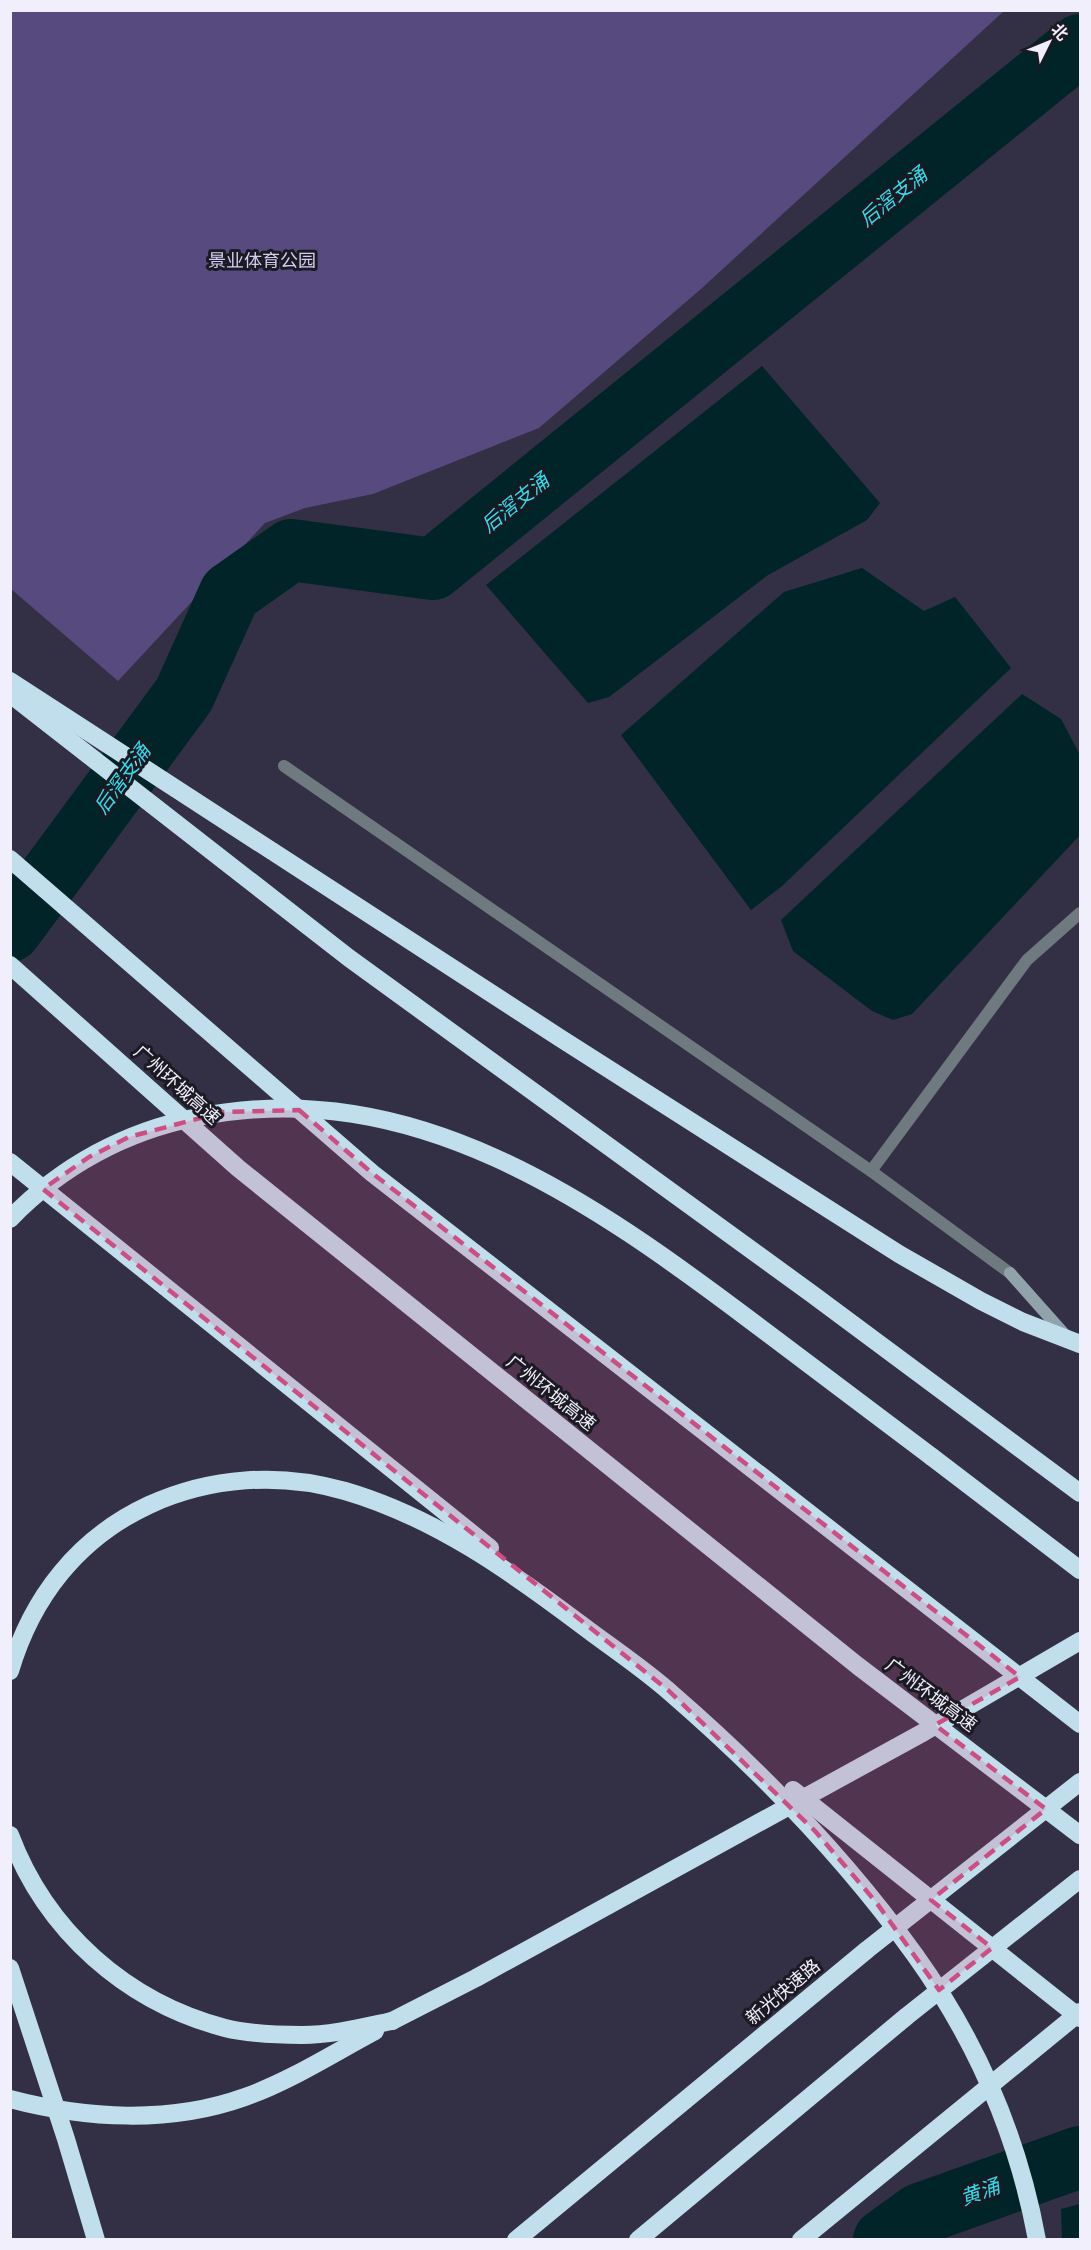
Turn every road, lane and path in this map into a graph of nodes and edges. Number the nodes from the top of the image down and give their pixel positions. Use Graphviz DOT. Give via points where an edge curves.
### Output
graph roads {
  1 [pos="10,681"];
  2 [pos="10,694"];
  3 [pos="284,766"];
  4 [pos="10,859"];
  5 [pos="1080,913"];
  6 [pos="10,965"];
  7 [pos="10,1162"];
  8 [pos="871,1171"];
  9 [pos="10,1219"];
  10 [pos="1080,1344"];
  11 [pos="1080,1353"];
  12 [pos="1080,1493"];
  13 [pos="1080,1570"];
  14 [pos="1080,1641"];
  15 [pos="10,1671"];
  16 [pos="669,1691"];
  17 [pos="1080,1724"];
  18 [pos="1080,1782"];
  19 [pos="10,1834"];
  20 [pos="1080,1835"];
  21 [pos="1080,1879"];
  22 [pos="10,1968"];
  23 [pos="1080,2012"];
  24 [pos="1080,2018"];
  25 [pos="392,2021"];
  26 [pos="1047,2040"];
  27 [pos="10,2099"];
  28 [pos="96,2240"];
  29 [pos="516,2240"];
  30 [pos="638,2240"];
  31 [pos="801,2240"];
  32 [pos="819,2240"];
  33 [pos="1037,2240"];
  1 -- 10 [label="highway, bridge" via="899,1254 1023,1322"];
  2 -- 12 [label="highway" via="349,958"];
  3 -- 8 [label="street"];
  4 -- 17 [label="highway" via="372,1173"];
  5 -- 8 [label="street" via="1028,960"];
  6 -- 20 [label="highway, 广州环城高速" via="238,1168 858,1666"];
  7 -- 16 [label="highway"];
  8 -- 11 [label="street" via="1010,1273"];
  9 -- 13 [label="highway, bridge" via="55,1179 89,1157 167,1123 223,1112 318,1110 406,1125 456,1140 545,1182 639,1238"];
  14 -- 25 [label="highway, bridge" via="924,1732"];
  15 -- 16 [label="highway" via="35,1608 53,1581 105,1531 166,1497 201,1486 270,1479 342,1490 437,1528 535,1591"];
  16 -- 24 [label="highway"];
  16 -- 33 [label="highway" via="775,1789 876,1902 917,1958 974,2051 999,2106 1016,2151"];
  18 -- 29 [label="highway, 新光快速路, bridge" via="868,1949"];
  19 -- 25 [label="highway" via="34,1884 71,1936 96,1961 151,1999 226,2028 264,2033 342,2032"];
  21 -- 30 [label="highway, bridge" via="907,2016"];
  22 -- 28 [label="highway, bridge"];
  23 -- 26 [label="highway, bridge"];
  25 -- 27 [label="highway" via="284,2080 200,2110 92,2114"];
  26 -- 31 [label="highway, bridge"];
  26 -- 32 [label="highway, bridge"];
}
